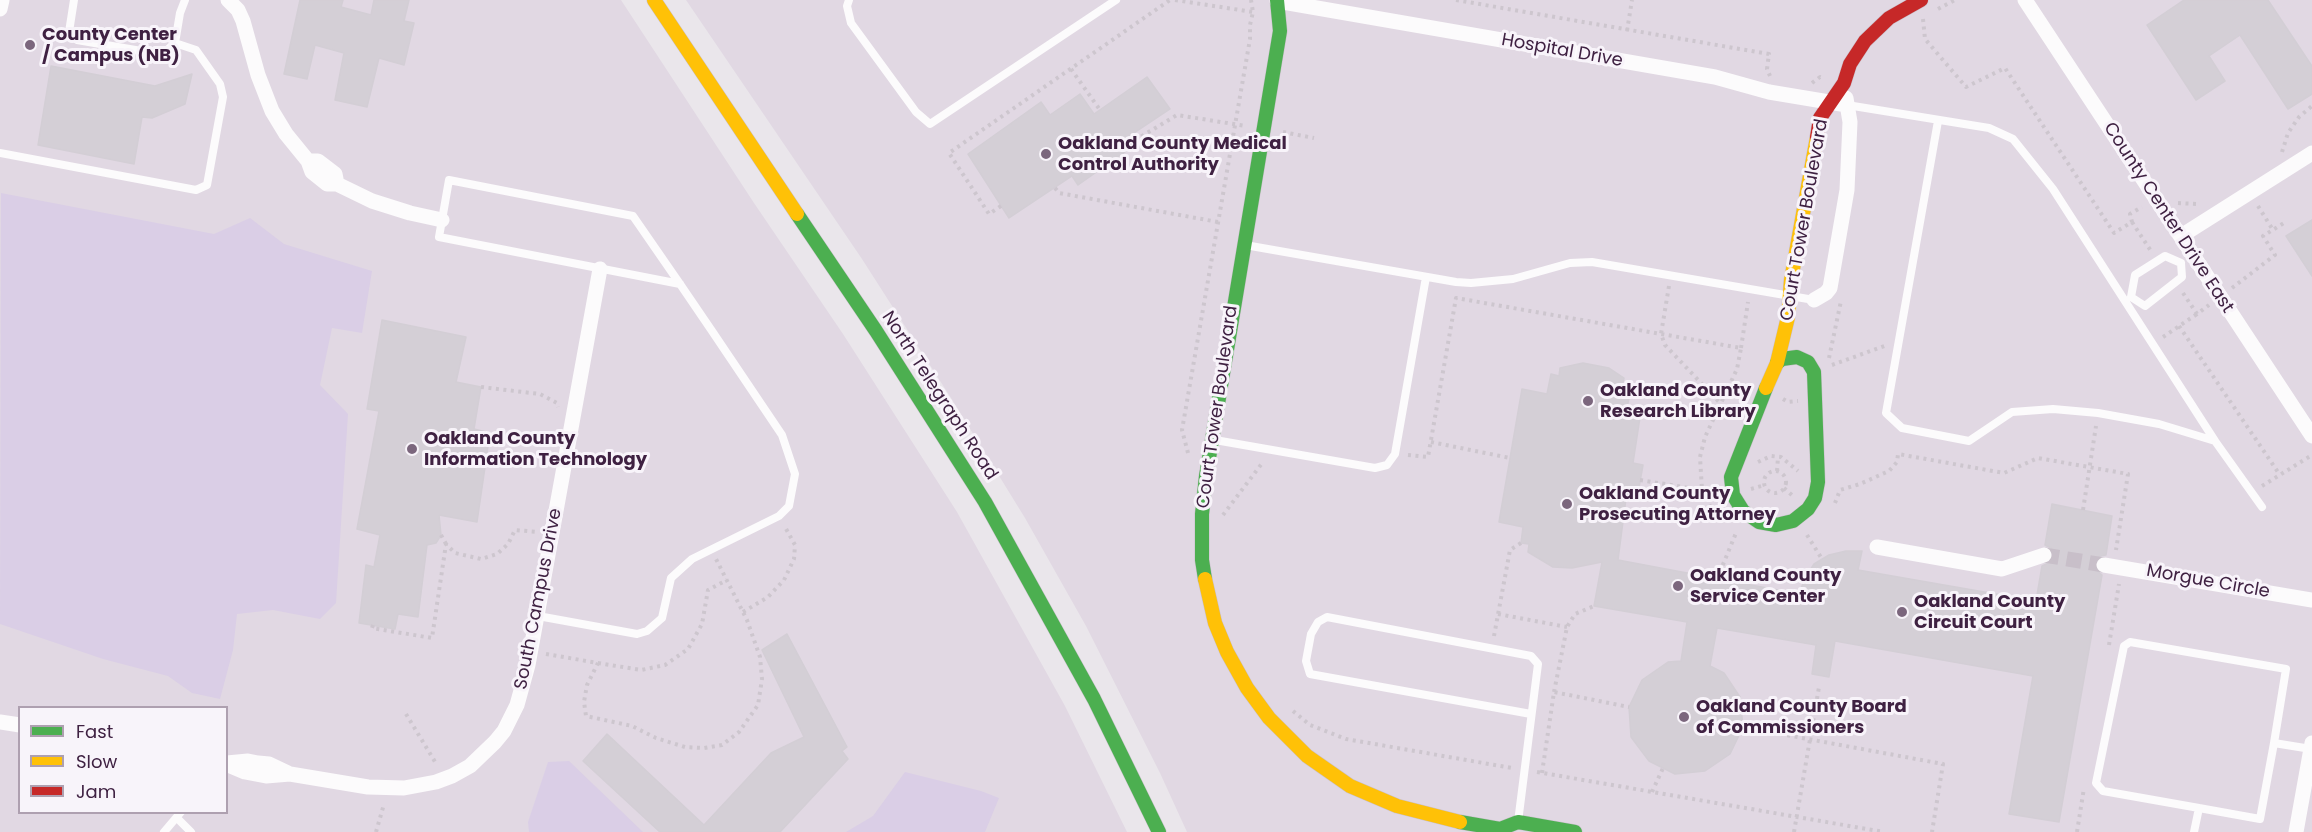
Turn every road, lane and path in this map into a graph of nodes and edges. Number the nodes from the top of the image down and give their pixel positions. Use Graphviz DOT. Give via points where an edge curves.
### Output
graph roads {
  1 [pos="2,0"];
  2 [pos="74,0"];
  3 [pos="185,0"];
  4 [pos="228,0"];
  5 [pos="654,0"];
  6 [pos="849,0"];
  7 [pos="1098,0"];
  8 [pos="1116,0"];
  9 [pos="1170,0"];
  10 [pos="1175,0"];
  11 [pos="1251,0"];
  12 [pos="1275,0"];
  13 [pos="1456,0"];
  14 [pos="1492,0"];
  15 [pos="1632,0"];
  16 [pos="1921,0"];
  17 [pos="2025,0"];
  18 [pos="1492,6"];
  19 [pos="0,9"];
  20 [pos="1104,9"];
  21 [pos="1253,12"];
  22 [pos="1627,31"];
  23 [pos="175,43"];
  24 [pos="1071,69"];
  25 [pos="1772,77"];
  26 [pos="1824,79"];
  27 [pos="1806,83"];
  28 [pos="1844,83"];
  29 [pos="1830,103"];
  30 [pos="1847,105"];
  31 [pos="1100,111"];
  32 [pos="1938,121"];
  33 [pos="1236,124"];
  34 [pos="1264,129"];
  35 [pos="1314,138"];
  36 [pos="1122,148"];
  37 [pos="0,153"];
  38 [pos="2312,153"];
  39 [pos="1055,188"];
  40 [pos="1001,206"];
  41 [pos="442,220"];
  42 [pos="1218,222"];
  43 [pos="2181,236"];
  44 [pos="1244,245"];
  45 [pos="2187,259"];
  46 [pos="600,268"];
  47 [pos="1671,275"];
  48 [pos="1426,277"];
  49 [pos="680,284"];
  50 [pos="1751,289"];
  51 [pos="1790,296"];
  52 [pos="2128,299"];
  53 [pos="1814,300"];
  54 [pos="2197,314"];
  55 [pos="2179,326"];
  56 [pos="1661,334"];
  57 [pos="1899,341"];
  58 [pos="2152,344"];
  59 [pos="1741,348"];
  60 [pos="1777,363"];
  61 [pos="1828,366"];
  62 [pos="481,387"];
  63 [pos="1781,396"];
  64 [pos="1720,403"];
  65 [pos="1802,406"];
  66 [pos="558,411"];
  67 [pos="2098,413"];
  68 [pos="2312,436"];
  69 [pos="1210,439"];
  70 [pos="2215,441"];
  71 [pos="1431,442"];
  72 [pos="1759,453"];
  73 [pos="1188,454"];
  74 [pos="2312,455"];
  75 [pos="1778,457"];
  76 [pos="1510,458"];
  77 [pos="1405,460"];
  78 [pos="1800,461"];
  79 [pos="1274,464"];
  80 [pos="2090,468"];
  81 [pos="1777,471"];
  82 [pos="1799,472"];
  83 [pos="2280,475"];
  84 [pos="1640,480"];
  85 [pos="1750,480"];
  86 [pos="1799,481"];
  87 [pos="1702,490"];
  88 [pos="1799,490"];
  89 [pos="2251,493"];
  90 [pos="1756,497"];
  91 [pos="1789,502"];
  92 [pos="1833,505"];
  93 [pos="2262,507"];
  94 [pos="2083,510"];
  95 [pos="779,516"];
  96 [pos="1221,520"];
  97 [pos="540,521"];
  98 [pos="1816,532"];
  99 [pos="1736,533"];
  100 [pos="441,535"];
  101 [pos="1807,535"];
  102 [pos="1744,536"];
  103 [pos="1798,539"];
  104 [pos="1521,543"];
  105 [pos="446,544"];
  106 [pos="1877,547"];
  107 [pos="712,549"];
  108 [pos="2044,555"];
  109 [pos="1822,559"];
  110 [pos="2110,566"];
  111 [pos="1717,579"];
  112 [pos="727,580"];
  113 [pos="2312,600"];
  114 [pos="1594,606"];
  115 [pos="743,612"];
  116 [pos="1498,614"];
  117 [pos="538,616"];
  118 [pos="373,625"];
  119 [pos="1567,627"];
  120 [pos="1491,649"];
  121 [pos="531,652"];
  122 [pos="2107,655"];
  123 [pos="598,663"];
  124 [pos="1819,687"];
  125 [pos="1554,692"];
  126 [pos="1288,707"];
  127 [pos="1629,707"];
  128 [pos="406,714"];
  129 [pos="1531,714"];
  130 [pos="0,722"];
  131 [pos="18,725"];
  132 [pos="1743,727"];
  133 [pos="1810,739"];
  134 [pos="2274,743"];
  135 [pos="2312,747"];
  136 [pos="228,763"];
  137 [pos="448,764"];
  138 [pos="437,766"];
  139 [pos="1663,768"];
  140 [pos="430,769"];
  141 [pos="1526,770"];
  142 [pos="1542,773"];
  143 [pos="2085,785"];
  144 [pos="388,789"];
  145 [pos="1652,792"];
  146 [pos="2199,808"];
  147 [pos="179,815"];
  148 [pos="1797,817"];
  149 [pos="1517,827"];
  150 [pos="1502,830"];
  151 [pos="164,832"];
  152 [pos="191,832"];
  153 [pos="376,832"];
  154 [pos="1159,832"];
  155 [pos="1575,832"];
  156 [pos="1794,832"];
  157 [pos="1884,832"];
  158 [pos="1932,832"];
  159 [pos="2077,832"];
  160 [pos="2194,832"];
  161 [pos="2296,832"];
  1 -- 19 [label="street"];
  2 -- 23 [label="lane" via="69,32 77,40 153,53 166,51"];
  3 -- 23 [label="lane"];
  4 -- 41 [label="street" via="243,21 272,111 308,161 318,161 334,174 337,184 381,204"];
  5 -- 154 [label="street, North Telegraph Road" via="876,331 985,502 1095,699"];
  6 -- 20 [label="lane" via="851,23 916,112 930,124"];
  7 -- 20 [label="lane"];
  8 -- 20 [label="lane"];
  9 -- 24 [label="path"];
  10 -- 21 [label="path"];
  11 -- 21 [label="path"];
  12 -- 29 [label="street, Hospital Drive" via="1715,77"];
  12 -- 34 [label="street, Court Tower Boulevard" via="1280,32"];
  13 -- 18 [label="path"];
  14 -- 18 [label="path"];
  15 -- 22 [label="path"];
  16 -- 28 [label="street, Court Tower Boulevard" via="1872,32 1854,57"];
  17 -- 43 [label="street, County Center Drive East"];
  18 -- 22 [label="path"];
  21 -- 33 [label="path"];
  22 -- 25 [label="path" via="1769,54 1767,72"];
  23 -- 37 [label="lane" via="196,50 220,84 223,97 207,185 196,190"];
  24 -- 31 [label="path"];
  24 -- 40 [label="path" via="949,153 989,213"];
  26 -- 27 [label="path"];
  28 -- 29 [label="street, Court Tower Boulevard"];
  28 -- 30 [label="street, Court Tower Boulevard"];
  29 -- 30 [label="street, Hospital Drive"];
  29 -- 51 [label="street, Court Tower Boulevard" via="1820,118"];
  30 -- 32 [label="lane"];
  30 -- 53 [label="street, Court Tower Boulevard" via="1849,175 1841,225 1830,288"];
  32 -- 52 [label="lane" via="1989,128 2013,139 2053,189"];
  32 -- 57 [label="lane"];
  33 -- 34 [label="path"];
  33 -- 36 [label="path" via="1178,115"];
  33 -- 42 [label="path"];
  34 -- 35 [label="path"];
  34 -- 44 [label="street, Court Tower Boulevard"];
  38 -- 43 [label="street"];
  39 -- 42 [label="path" via="1059,193"];
  41 -- 46 [label="lane" via="439,237"];
  41 -- 49 [label="lane" via="449,180 633,216"];
  42 -- 73 [label="path" via="1182,430"];
  43 -- 45 [label="street, County Center Drive East"];
  44 -- 48 [label="lane"];
  44 -- 69 [label="street, Court Tower Boulevard"];
  45 -- 52 [label="lane" via="2165,256 2135,275"];
  45 -- 52 [label="lane" via="2182,277 2145,306"];
  45 -- 68 [label="street, County Center Drive East"];
  46 -- 49 [label="lane"];
  46 -- 117 [label="street, South Campus Drive"];
  47 -- 48 [label="lane" via="1581,261 1485,283"];
  47 -- 50 [label="lane"];
  47 -- 56 [label="path"];
  48 -- 69 [label="lane" via="1395,454 1387,465 1375,468"];
  49 -- 95 [label="lane" via="782,435 795,474 789,506"];
  50 -- 51 [label="lane"];
  50 -- 59 [label="path"];
  51 -- 53 [label="lane"];
  51 -- 60 [label="street, Court Tower Boulevard"];
  52 -- 58 [label="lane"];
  54 -- 55 [label="path"];
  55 -- 58 [label="path"];
  55 -- 83 [label="path"];
  56 -- 59 [label="path"];
  56 -- 64 [label="path" via="1665,345"];
  56 -- 71 [label="path" via="1456,298"];
  57 -- 61 [label="path"];
  57 -- 67 [label="lane" via="1886,413 1902,428 1969,441 2012,412 2053,409"];
  58 -- 70 [label="lane"];
  59 -- 64 [label="path" via="1737,369"];
  60 -- 60 [label="street, Court Tower Boulevard" via="1735,463 1731,483 1735,500 1748,516 1776,525 1793,521 1808,509 1818,482 1814,372 1808,362 1797,357"];
  62 -- 66 [label="path" via="540,394 557,402"];
  63 -- 65 [label="path" via="1784,401 1794,402 1803,395"];
  64 -- 87 [label="path" via="1702,447"];
  67 -- 70 [label="lane" via="2159,424"];
  67 -- 80 [label="path"];
  69 -- 150 [label="street, Court Tower Boulevard" via="1202,520 1205,581 1223,642 1257,703 1307,756 1350,786 1413,811"];
  70 -- 89 [label="lane"];
  71 -- 76 [label="path"];
  71 -- 77 [label="path" via="1428,457 1408,454"];
  72 -- 75 [label="path" via="1755,464"];
  74 -- 83 [label="path"];
  75 -- 81 [label="path"];
  75 -- 82 [label="path" via="1788,460"];
  78 -- 82 [label="path"];
  79 -- 96 [label="path" via="1263,462"];
  80 -- 92 [label="path" via="2038,458 2004,473 1899,454 1889,471 1840,490"];
  80 -- 94 [label="path"];
  80 -- 110 [label="path" via="2128,474"];
  81 -- 81 [label="path" via="1765,478 1765,485 1772,492 1779,492 1785,484 1783,474"];
  82 -- 86 [label="path"];
  83 -- 89 [label="path"];
  84 -- 87 [label="path"];
  85 -- 90 [label="path"];
  87 -- 99 [label="path" via="1711,508"];
  88 -- 91 [label="path"];
  89 -- 93 [label="lane"];
  95 -- 107 [label="lane"];
  95 -- 115 [label="path" via="795,545 794,559 784,580 768,597"];
  97 -- 105 [label="path" via="538,532 515,530 497,554 481,560 455,553"];
  98 -- 101 [label="path"];
  99 -- 102 [label="path"];
  99 -- 111 [label="path"];
  100 -- 105 [label="path"];
  101 -- 103 [label="path"];
  101 -- 109 [label="path"];
  104 -- 116 [label="path" via="1509,550"];
  105 -- 118 [label="path" via="432,638 372,628"];
  106 -- 108 [label="street" via="2002,569"];
  107 -- 112 [label="path"];
  107 -- 117 [label="lane" via="692,559 671,578 662,618 647,631 637,634"];
  110 -- 113 [label="street, Morgue Circle"];
  110 -- 122 [label="path" via="2120,584"];
  112 -- 115 [label="path"];
  112 -- 123 [label="path" via="708,590 702,624 688,649 665,665 641,670"];
  114 -- 119 [label="path" via="1575,614"];
  115 -- 123 [label="path" via="760,657 758,705 739,732 722,745 685,747 632,726 586,716 587,685"];
  116 -- 119 [label="path"];
  116 -- 120 [label="path"];
  117 -- 121 [label="street, South Campus Drive"];
  119 -- 125 [label="path"];
  120 -- 129 [label="lane" via="1531,657 1538,664"];
  120 -- 129 [label="lane" via="1327,617 1318,622 1311,634 1306,662 1310,675"];
  121 -- 123 [label="path"];
  121 -- 144 [label="street, South Campus Drive" via="511,718 486,752 470,766 436,782"];
  124 -- 133 [label="path"];
  125 -- 127 [label="path"];
  125 -- 142 [label="path"];
  126 -- 141 [label="path" via="1310,725 1346,739"];
  128 -- 138 [label="path"];
  129 -- 141 [label="lane"];
  130 -- 131 [label="street"];
  132 -- 133 [label="path"];
  133 -- 148 [label="path"];
  133 -- 158 [label="path" via="1942,764"];
  134 -- 135 [label="lane"];
  134 -- 146 [label="lane" via="2260,819"];
  134 -- 146 [label="lane" via="2286,669 2130,642 2124,646 2096,783 2103,791"];
  135 -- 161 [label="street"];
  136 -- 144 [label="street, South Campus Drive" via="268,764 290,774"];
  137 -- 138 [label="path"];
  138 -- 140 [label="path"];
  139 -- 145 [label="path"];
  141 -- 142 [label="path"];
  141 -- 149 [label="lane"];
  142 -- 145 [label="path"];
  143 -- 159 [label="path"];
  144 -- 153 [label="path"];
  145 -- 148 [label="path"];
  146 -- 160 [label="lane"];
  147 -- 151 [label="lane"];
  147 -- 152 [label="lane"];
  148 -- 156 [label="path"];
  148 -- 157 [label="path"];
  149 -- 150 [label="street, Court Tower Boulevard"];
  149 -- 155 [label="street"];
}
